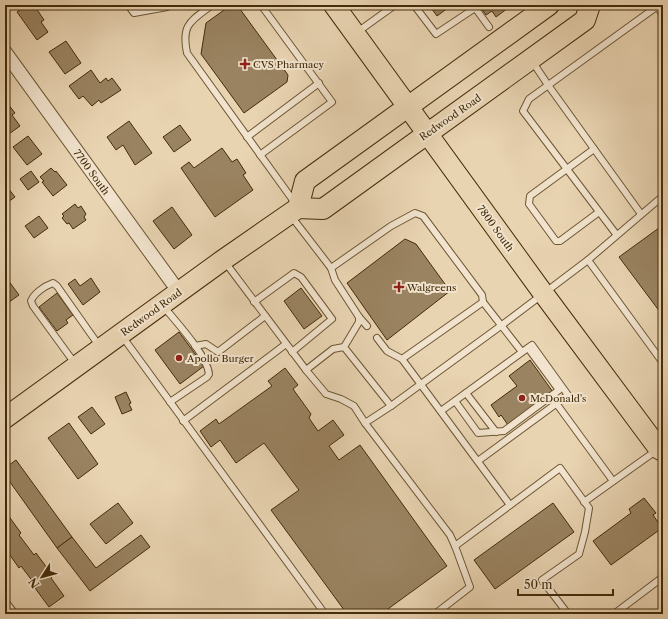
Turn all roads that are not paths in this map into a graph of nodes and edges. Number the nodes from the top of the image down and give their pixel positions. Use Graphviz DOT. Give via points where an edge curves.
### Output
graph roads {
  1 [pos="128,5"];
  2 [pos="170,5"];
  3 [pos="212,5"];
  4 [pos="261,5"];
  5 [pos="334,5"];
  6 [pos="395,5"];
  7 [pos="414,5"];
  8 [pos="549,5"];
  9 [pos="590,5"];
  10 [pos="474,6"];
  11 [pos="658,6"];
  12 [pos="663,15"];
  13 [pos="489,27"];
  14 [pos="355,34"];
  15 [pos="5,52"];
  16 [pos="531,59"];
  17 [pos="319,83"];
  18 [pos="548,86"];
  19 [pos="408,107"];
  20 [pos="428,134"];
  21 [pos="247,137"];
  22 [pos="594,149"];
  23 [pos="260,156"];
  24 [pos="567,169"];
  25 [pos="663,196"];
  26 [pos="294,211"];
  27 [pos="599,212"];
  28 [pos="641,214"];
  29 [pos="616,234"];
  30 [pos="223,260"];
  31 [pos="588,260"];
  32 [pos="331,268"];
  33 [pos="179,292"];
  34 [pos="543,293"];
  35 [pos="254,302"];
  36 [pos="483,302"];
  37 [pos="162,304"];
  38 [pos="265,316"];
  39 [pos="359,317"];
  40 [pos="502,325"];
  41 [pos="367,326"];
  42 [pos="120,334"];
  43 [pos="377,338"];
  44 [pos="286,344"];
  45 [pos="195,346"];
  46 [pos="344,347"];
  47 [pos="101,348"];
  48 [pos="528,348"];
  49 [pos="292,352"];
  50 [pos="522,352"];
  51 [pos="402,359"];
  52 [pos="663,363"];
  53 [pos="76,366"];
  54 [pos="306,370"];
  55 [pos="421,384"];
  56 [pos="466,393"];
  57 [pos="455,401"];
  58 [pos="170,402"];
  59 [pos="556,404"];
  60 [pos="390,406"];
  61 [pos="441,411"];
  62 [pos="5,418"];
  63 [pos="183,421"];
  64 [pos="365,423"];
  65 [pos="496,432"];
  66 [pos="662,453"];
  67 [pos="478,461"];
  68 [pos="613,481"];
  69 [pos="584,502"];
  70 [pos="510,505"];
  71 [pos="455,546"];
  72 [pos="663,577"];
  73 [pos="5,600"];
  74 [pos="15,614"];
  75 [pos="325,614"];
  76 [pos="435,614"];
  77 [pos="568,614"];
  78 [pos="614,614"];
  1 -- 2 [label="lane" via="134,13"];
  3 -- 21 [label="lane" via="191,21 187,28 184,38 186,53"];
  4 -- 17 [label="lane"];
  5 -- 14 [label="main road, 7800 South"];
  6 -- 14 [label="lane"];
  7 -- 10 [label="lane" via="436,34"];
  8 -- 19 [label="main road"];
  9 -- 16 [label="main road, Redwood Road" via="585,20"];
  10 -- 13 [label="lane"];
  11 -- 12 [label="lane"];
  11 -- 18 [label="lane"];
  14 -- 19 [label="main road, 7800 South"];
  15 -- 33 [label="street, 7700 South"];
  16 -- 18 [label="lane"];
  16 -- 20 [label="main road, Redwood Road"];
  17 -- 21 [label="lane"];
  17 -- 23 [label="lane" via="332,102"];
  18 -- 22 [label="lane"];
  18 -- 24 [label="lane" via="529,99 523,111"];
  19 -- 20 [label="main road, 7800 South"];
  19 -- 26 [label="main road" via="305,181"];
  20 -- 26 [label="main road, Redwood Road" via="323,209"];
  20 -- 34 [label="main road, 7800 South"];
  21 -- 23 [label="lane"];
  22 -- 24 [label="lane"];
  22 -- 28 [label="lane"];
  23 -- 26 [label="lane"];
  24 -- 27 [label="lane"];
  24 -- 27 [label="lane" via="530,196 529,204 556,240 560,241"];
  25 -- 28 [label="lane"];
  26 -- 30 [label="main road, Redwood Road"];
  26 -- 32 [label="lane"];
  27 -- 29 [label="lane"];
  28 -- 29 [label="lane"];
  29 -- 31 [label="lane"];
  30 -- 33 [label="main road, Redwood Road"];
  30 -- 35 [label="lane"];
  31 -- 34 [label="lane"];
  31 -- 52 [label="lane"];
  32 -- 36 [label="lane" via="391,226 415,213 423,216 482,296"];
  32 -- 39 [label="lane" via="335,280"];
  33 -- 37 [label="main road, Redwood Road"];
  34 -- 40 [label="lane"];
  34 -- 66 [label="main road, 7800 South"];
  35 -- 38 [label="lane"];
  35 -- 49 [label="lane" via="294,273 301,276 332,319"];
  36 -- 40 [label="lane"];
  36 -- 51 [label="lane"];
  37 -- 42 [label="main road, Redwood Road"];
  37 -- 45 [label="lane"];
  38 -- 44 [label="lane"];
  38 -- 45 [label="lane" via="218,352 206,344"];
  39 -- 41 [label="lane"];
  39 -- 46 [label="lane" via="359,322"];
  40 -- 50 [label="lane"];
  40 -- 55 [label="lane"];
  42 -- 47 [label="main road, Redwood Road"];
  42 -- 58 [label="lane"];
  43 -- 51 [label="lane" via="387,351"];
  44 -- 49 [label="lane"];
  44 -- 63 [label="lane"];
  45 -- 58 [label="lane" via="209,367 209,374"];
  46 -- 54 [label="lane" via="333,349"];
  46 -- 60 [label="lane"];
  47 -- 53 [label="main road, Redwood Road"];
  47 -- 53 [label="lane" via="57,286 53,283 33,296 33,306"];
  48 -- 50 [label="lane"];
  48 -- 59 [label="lane" via="532,345 568,395"];
  48 -- 65 [label="lane" via="560,390 504,431"];
  49 -- 54 [label="lane"];
  50 -- 56 [label="lane"];
  51 -- 55 [label="lane"];
  53 -- 62 [label="main road, Redwood Road"];
  54 -- 64 [label="lane" via="326,394 354,406"];
  55 -- 60 [label="lane"];
  55 -- 61 [label="lane"];
  56 -- 57 [label="lane"];
  56 -- 65 [label="lane"];
  57 -- 61 [label="lane"];
  57 -- 65 [label="lane" via="478,433"];
  58 -- 63 [label="lane"];
  59 -- 67 [label="lane"];
  59 -- 68 [label="lane"];
  60 -- 64 [label="lane"];
  61 -- 67 [label="lane"];
  63 -- 75 [label="lane"];
  64 -- 71 [label="lane"];
  66 -- 68 [label="lane"];
  67 -- 70 [label="lane"];
  68 -- 69 [label="lane"];
  69 -- 70 [label="lane" via="560,468"];
  69 -- 77 [label="lane" via="589,508 579,554 542,580"];
  70 -- 71 [label="lane"];
  71 -- 76 [label="lane" via="470,587"];
  72 -- 78 [label="lane"];
  73 -- 74 [label="lane"];
}
